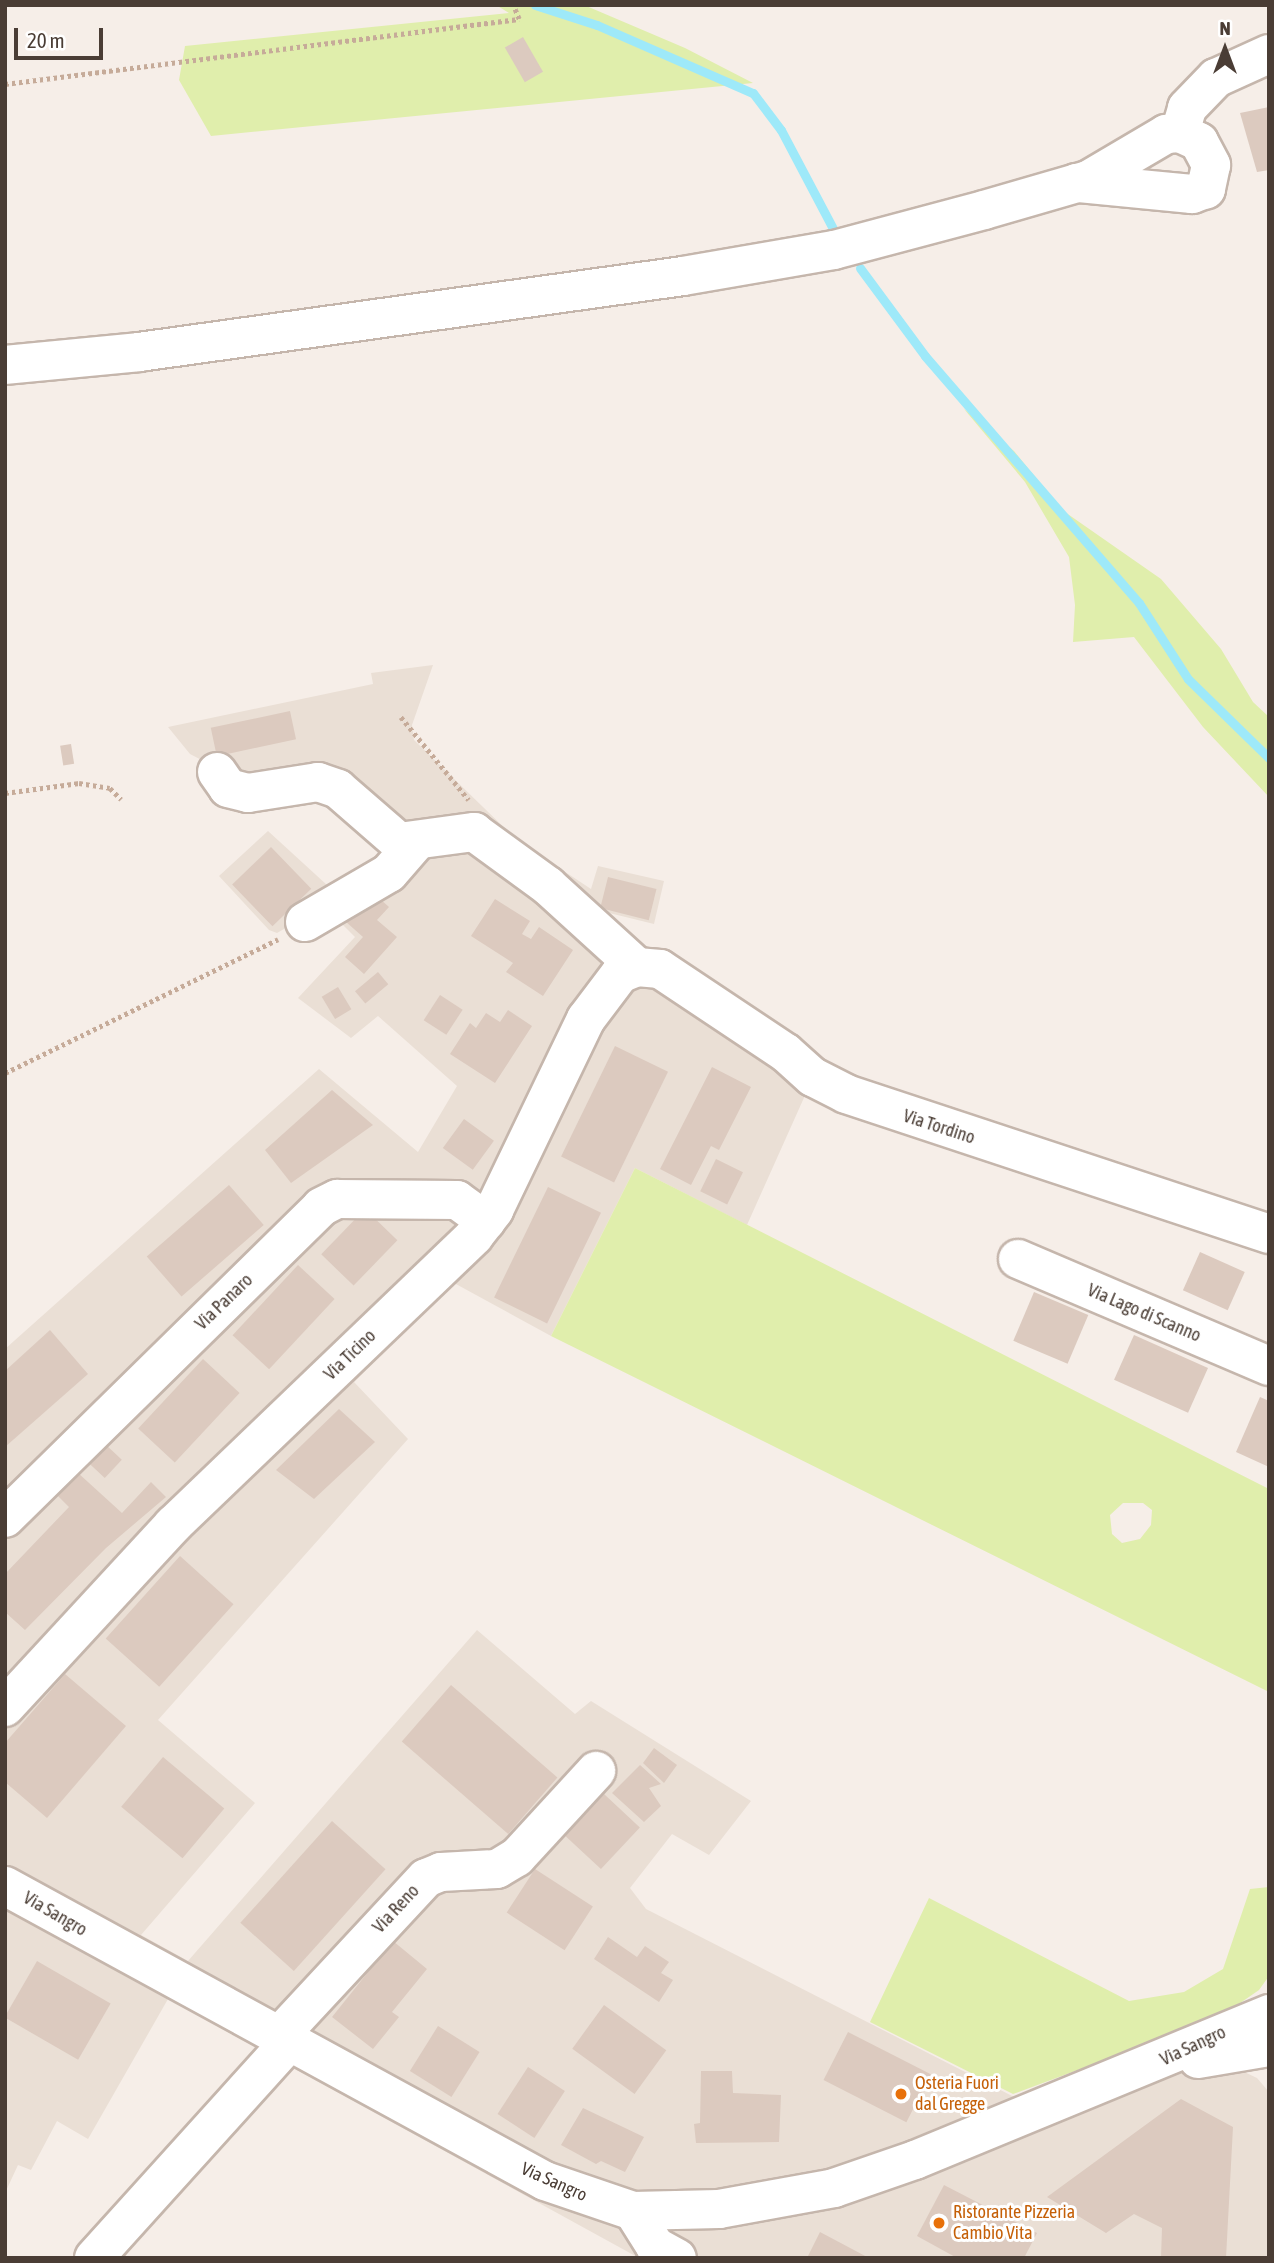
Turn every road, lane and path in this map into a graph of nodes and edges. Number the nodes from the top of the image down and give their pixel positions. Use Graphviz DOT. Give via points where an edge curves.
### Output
graph roads {
  1 [pos="513,5"];
  2 [pos="1269,54"];
  3 [pos="5,84"];
  4 [pos="1180,133"];
  5 [pos="1077,183"];
  6 [pos="5,365"];
  7 [pos="401,717"];
  8 [pos="217,772"];
  9 [pos="5,793"];
  10 [pos="121,799"];
  11 [pos="474,832"];
  12 [pos="414,844"];
  13 [pos="305,922"];
  14 [pos="637,967"];
  15 [pos="5,1073"];
  16 [pos="486,1221"];
  17 [pos="1269,1234"];
  18 [pos="1018,1259"];
  19 [pos="1269,1366"];
  20 [pos="5,1518"];
  21 [pos="5,1707"];
  22 [pos="596,1771"];
  23 [pos="5,1886"];
  24 [pos="1259,2034"];
  25 [pos="285,2038"];
  26 [pos="634,2211"];
  27 [pos="93,2258"];
  28 [pos="677,2258"];
  1 -- 3 [label="path" via="519,19"];
  2 -- 4 [label="street" via="1216,78 1187,108"];
  4 -- 5 [label="street" via="1166,134"];
  4 -- 5 [label="street" via="1199,142 1211,164 1206,189 1176,194"];
  5 -- 6 [label="street" via="834,250 683,276 139,352"];
  7 -- 11 [label="path" via="463,788 477,816"];
  8 -- 12 [label="street" via="228,789 248,793 318,782 338,789 399,842"];
  9 -- 10 [label="path" via="79,783 110,788"];
  11 -- 12 [label="street"];
  11 -- 14 [label="street" via="548,886"];
  12 -- 13 [label="street" via="389,873"];
  13 -- 15 [label="path"];
  14 -- 16 [label="street, Via Ticino" via="620,974 586,1019"];
  14 -- 17 [label="street, Via Tordino" via="660,969 786,1053 813,1077 846,1094"];
  16 -- 20 [label="street, Via Panaro" via="457,1200 337,1199 321,1208"];
  16 -- 21 [label="street, Via Ticino" via="173,1525"];
  18 -- 19 [label="street, Via Lago di Scanno"];
  22 -- 25 [label="street, Via Reno" via="517,1857 498,1869 441,1872 426,1878"];
  23 -- 25 [label="street, Via Sangro"];
  24 -- 26 [label="street, Via Sangro" via="1148,2067 834,2188 719,2208"];
  25 -- 26 [label="street, Via Sangro" via="545,2181"];
  25 -- 27 [label="street, Via Reno"];
  26 -- 28 [label="street" via="655,2246"];
}
